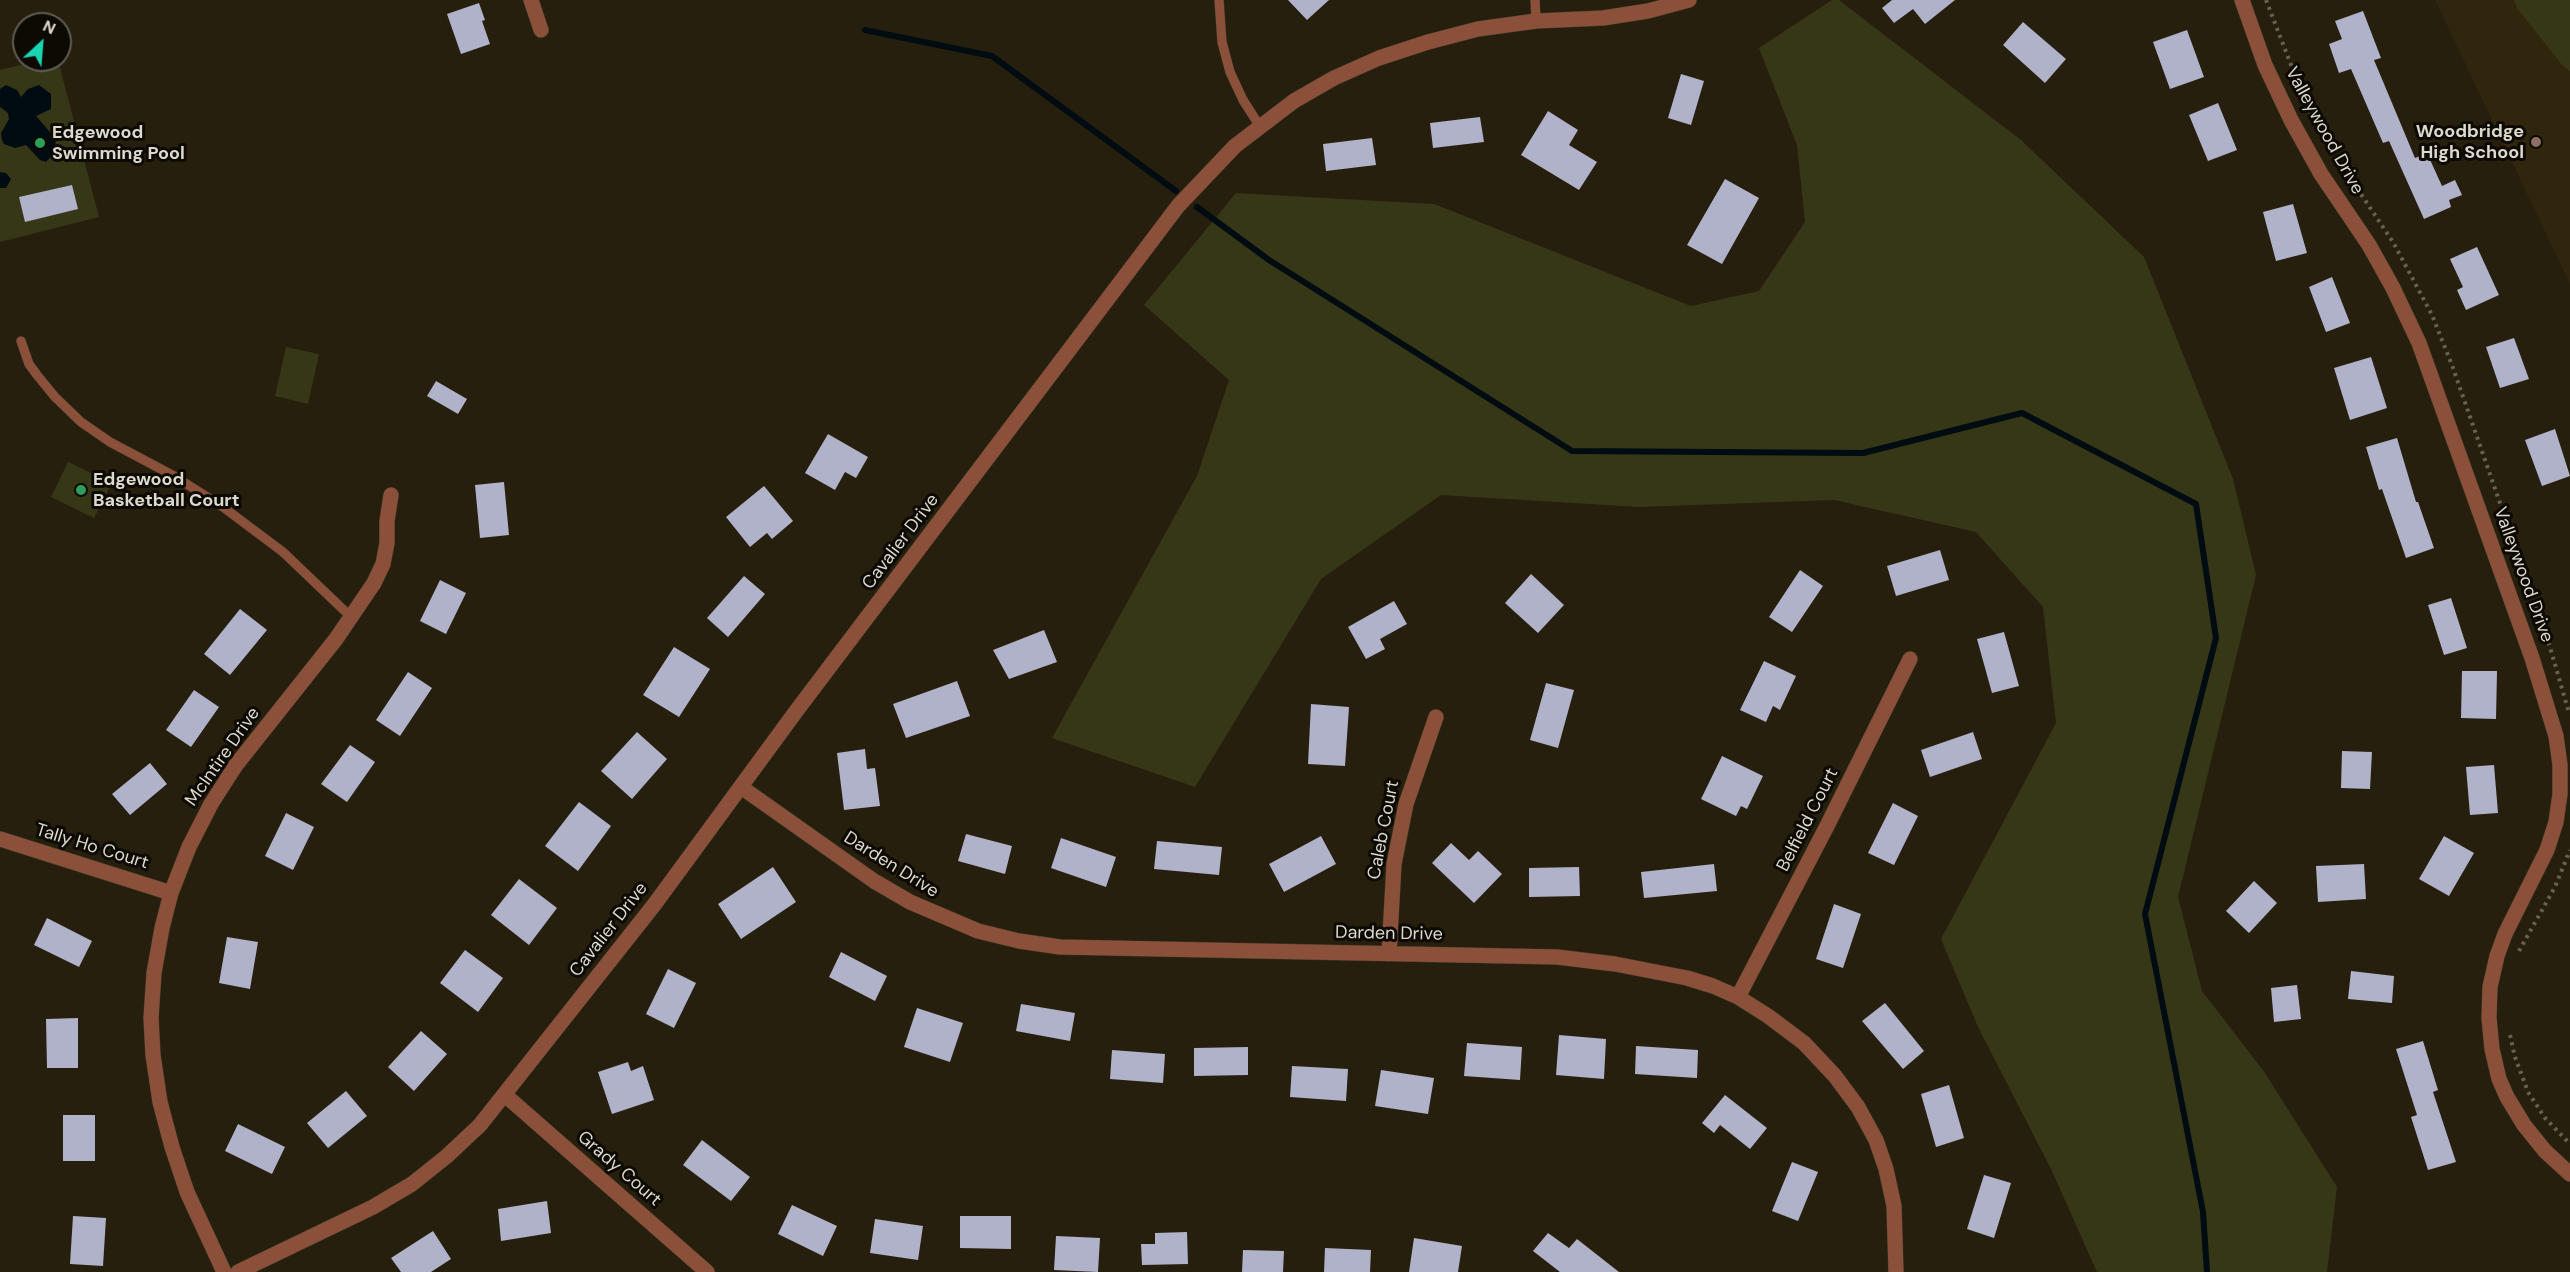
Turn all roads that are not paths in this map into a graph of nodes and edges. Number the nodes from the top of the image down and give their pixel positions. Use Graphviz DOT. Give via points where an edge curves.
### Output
graph roads {
  1 [pos="531,0"];
  2 [pos="1219,0"];
  3 [pos="1535,0"];
  4 [pos="1689,0"];
  5 [pos="2242,0"];
  6 [pos="1536,21"];
  7 [pos="541,30"];
  8 [pos="1259,125"];
  9 [pos="21,341"];
  10 [pos="391,495"];
  11 [pos="351,617"];
  12 [pos="1910,659"];
  13 [pos="1436,717"];
  14 [pos="741,787"];
  15 [pos="0,839"];
  16 [pos="171,893"];
  17 [pos="1389,954"];
  18 [pos="1738,997"];
  19 [pos="505,1095"];
  20 [pos="2570,1174"];
  21 [pos="224,1272"];
  22 [pos="238,1272"];
  23 [pos="707,1272"];
  24 [pos="1896,1272"];
  1 -- 7 [label="street"];
  2 -- 8 [label="lane" via="1222,42 1230,72"];
  3 -- 6 [label="lane"];
  4 -- 6 [label="street, Cavalier Drive" via="1603,18"];
  5 -- 20 [label="street, Valleywood Drive" via="2265,65 2291,120 2373,254 2419,343 2532,658 2556,736 2560,794 2556,822 2547,850 2497,956 2489,1018 2492,1049 2507,1097 2545,1151"];
  6 -- 8 [label="street, Cavalier Drive" via="1478,30 1379,58 1334,78"];
  8 -- 14 [label="street, Cavalier Drive" via="1208,171 1178,206"];
  9 -- 11 [label="lane" via="37,375 81,422 223,507 283,552"];
  10 -- 11 [label="street, McIntire Drive" via="383,564"];
  11 -- 16 [label="street, McIntire Drive" via="236,765 189,847"];
  12 -- 18 [label="street, Belfield Court"];
  13 -- 17 [label="street, Caleb Court" via="1406,804 1394,864"];
  14 -- 17 [label="street, Darden Drive" via="874,881 910,902 978,931 1060,947"];
  14 -- 19 [label="street, Cavalier Drive"];
  15 -- 16 [label="street, Tally Ho Court"];
  16 -- 21 [label="street, McIntire Drive" via="154,973 153,1055 172,1147 187,1192"];
  17 -- 18 [label="street, Darden Drive" via="1557,957 1615,964 1687,978"];
  18 -- 24 [label="street, Darden Drive" via="1804,1043 1858,1107 1886,1169 1894,1206"];
  19 -- 22 [label="street, Cavalier Drive" via="480,1125 412,1184"];
  19 -- 23 [label="street, Grady Court"];
}
